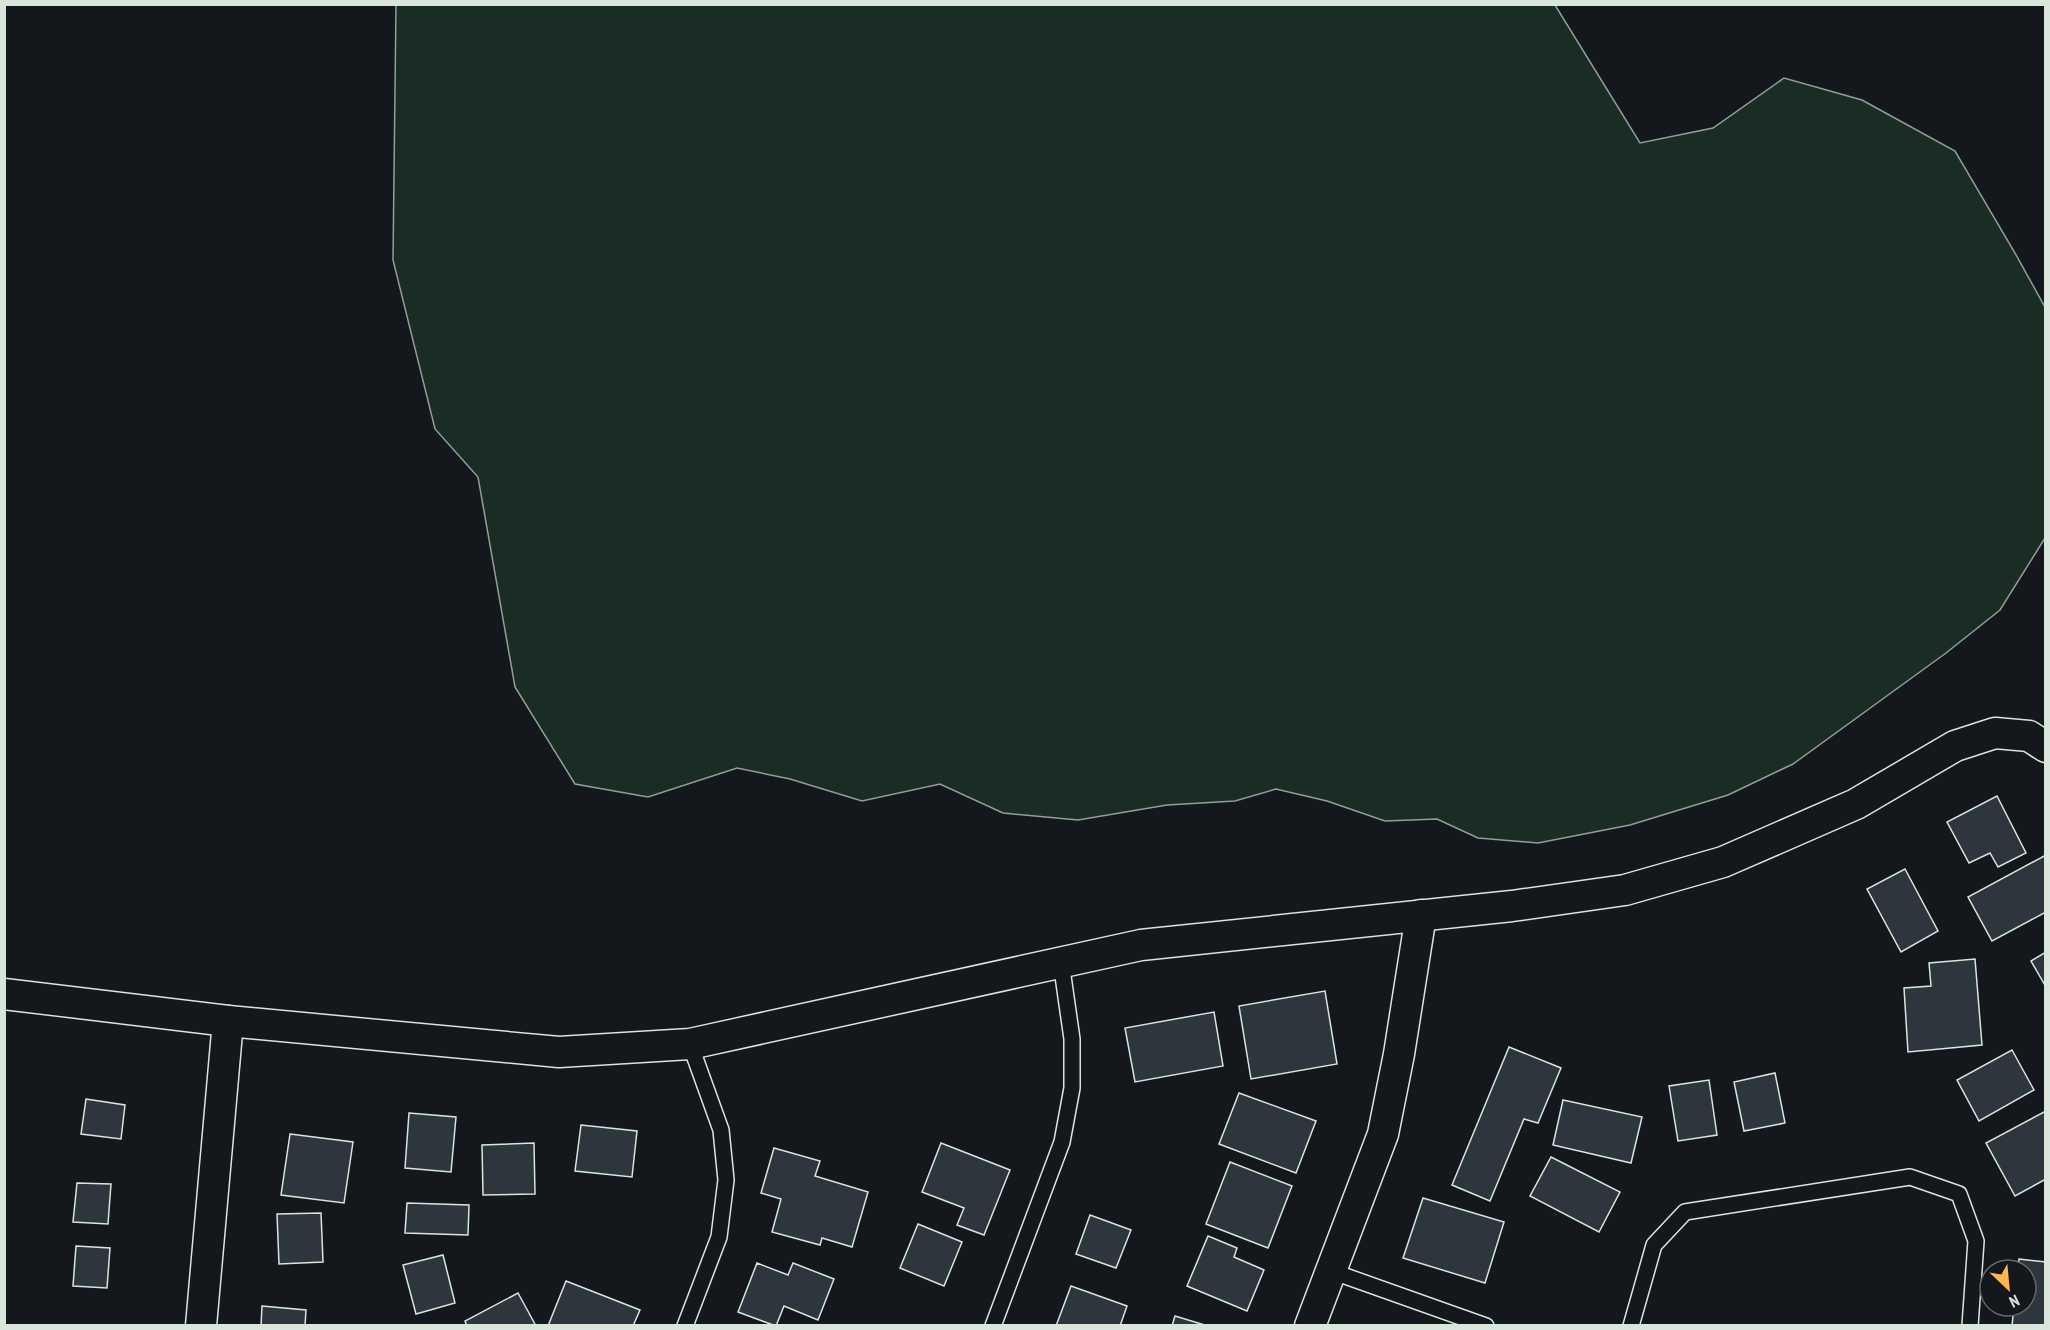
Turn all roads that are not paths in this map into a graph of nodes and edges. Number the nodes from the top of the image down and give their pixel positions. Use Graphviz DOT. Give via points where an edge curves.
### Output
graph roads {
  1 [pos="2046,747"];
  2 [pos="1420,915"];
  3 [pos="1061,962"];
  4 [pos="4,994"];
  5 [pos="228,1021"];
  6 [pos="690,1044"];
  7 [pos="1331,1271"];
  8 [pos="201,1326"];
  9 [pos="686,1326"];
  10 [pos="993,1326"];
  11 [pos="1310,1326"];
  12 [pos="1486,1326"];
  13 [pos="1631,1326"];
  14 [pos="1970,1326"];
  1 -- 2 [label="street" via="2029,736 1995,733 1955,746 1856,804 1723,862 1625,890"];
  2 -- 3 [label="street" via="1141,945"];
  2 -- 7 [label="street" via="1383,1134"];
  3 -- 6 [label="street"];
  3 -- 10 [label="lane" via="1072,1038 1072,1088 1062,1142"];
  4 -- 5 [label="street"];
  5 -- 6 [label="street" via="559,1052"];
  5 -- 8 [label="street"];
  6 -- 9 [label="lane" via="721,1130 726,1180 719,1237"];
  7 -- 11 [label="street"];
  7 -- 12 [label="lane"];
  13 -- 14 [label="lane" via="1654,1245 1685,1212 1910,1177 1959,1194 1976,1241"];
}
